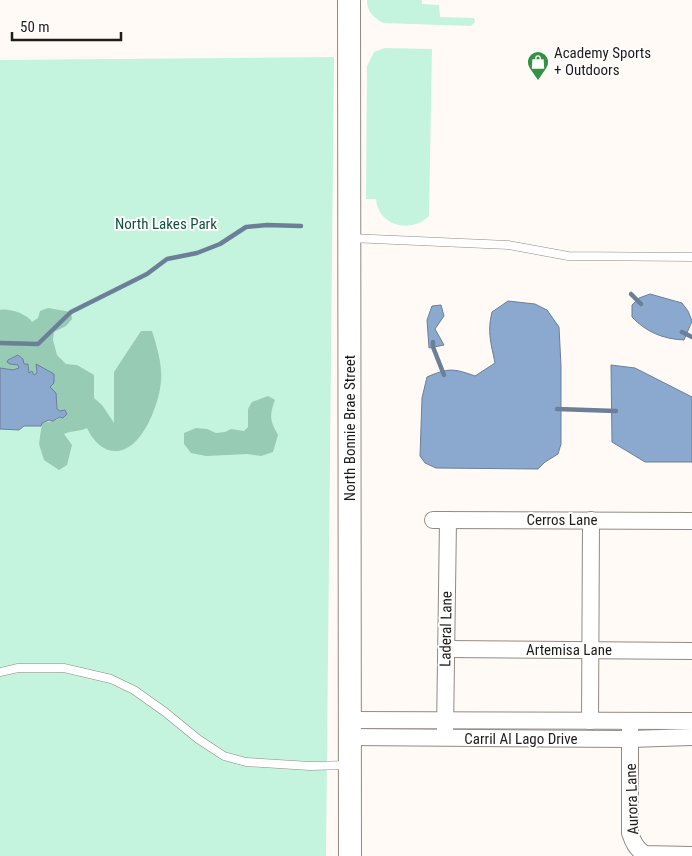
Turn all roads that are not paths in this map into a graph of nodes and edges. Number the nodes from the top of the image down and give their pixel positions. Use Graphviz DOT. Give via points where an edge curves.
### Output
graph roads {
  1 [pos="349,0"];
  2 [pos="349,238"];
  3 [pos="692,257"];
  4 [pos="440,520"];
  5 [pos="591,520"];
  6 [pos="692,521"];
  7 [pos="446,650"];
  8 [pos="590,650"];
  9 [pos="692,651"];
  10 [pos="0,672"];
  11 [pos="445,721"];
  12 [pos="590,721"];
  13 [pos="630,721"];
  14 [pos="692,721"];
  15 [pos="350,729"];
  16 [pos="444,738"];
  17 [pos="692,738"];
  18 [pos="630,739"];
  19 [pos="351,765"];
  20 [pos="692,855"];
  21 [pos="350,856"];
  1 -- 2 [label="main road, North Bonnie Brae Street"];
  2 -- 3 [label="lane" via="508,245 568,256"];
  2 -- 15 [label="main road, North Bonnie Brae Street"];
  4 -- 5 [label="street, Cerros Lane"];
  4 -- 7 [label="street, Laderal Lane"];
  5 -- 6 [label="street, Cerros Lane"];
  5 -- 8 [label="street"];
  7 -- 8 [label="street, Artemisa Lane"];
  7 -- 11 [label="street, Laderal Lane"];
  8 -- 9 [label="street, Artemisa Lane"];
  8 -- 12 [label="street"];
  10 -- 19 [label="lane" via="18,668 64,668 111,679 134,690 224,756 246,762"];
  11 -- 12 [label="street, Carril Al Lago Drive"];
  11 -- 15 [label="street, Carril Al Lago Drive"];
  11 -- 16 [label="street, Laderal Lane"];
  12 -- 13 [label="street, Carril Al Lago Drive"];
  13 -- 14 [label="street, Carril Al Lago Drive"];
  13 -- 18 [label="street, Aurora Lane"];
  15 -- 16 [label="street, Carril Al Lago Drive"];
  15 -- 19 [label="main road, North Bonnie Brae Street"];
  16 -- 18 [label="street, Carril Al Lago Drive"];
  17 -- 18 [label="street, Carril Al Lago Drive"];
  18 -- 20 [label="street, Aurora Lane" via="630,833 633,842 644,854"];
  19 -- 21 [label="main road, North Bonnie Brae Street"];
}
